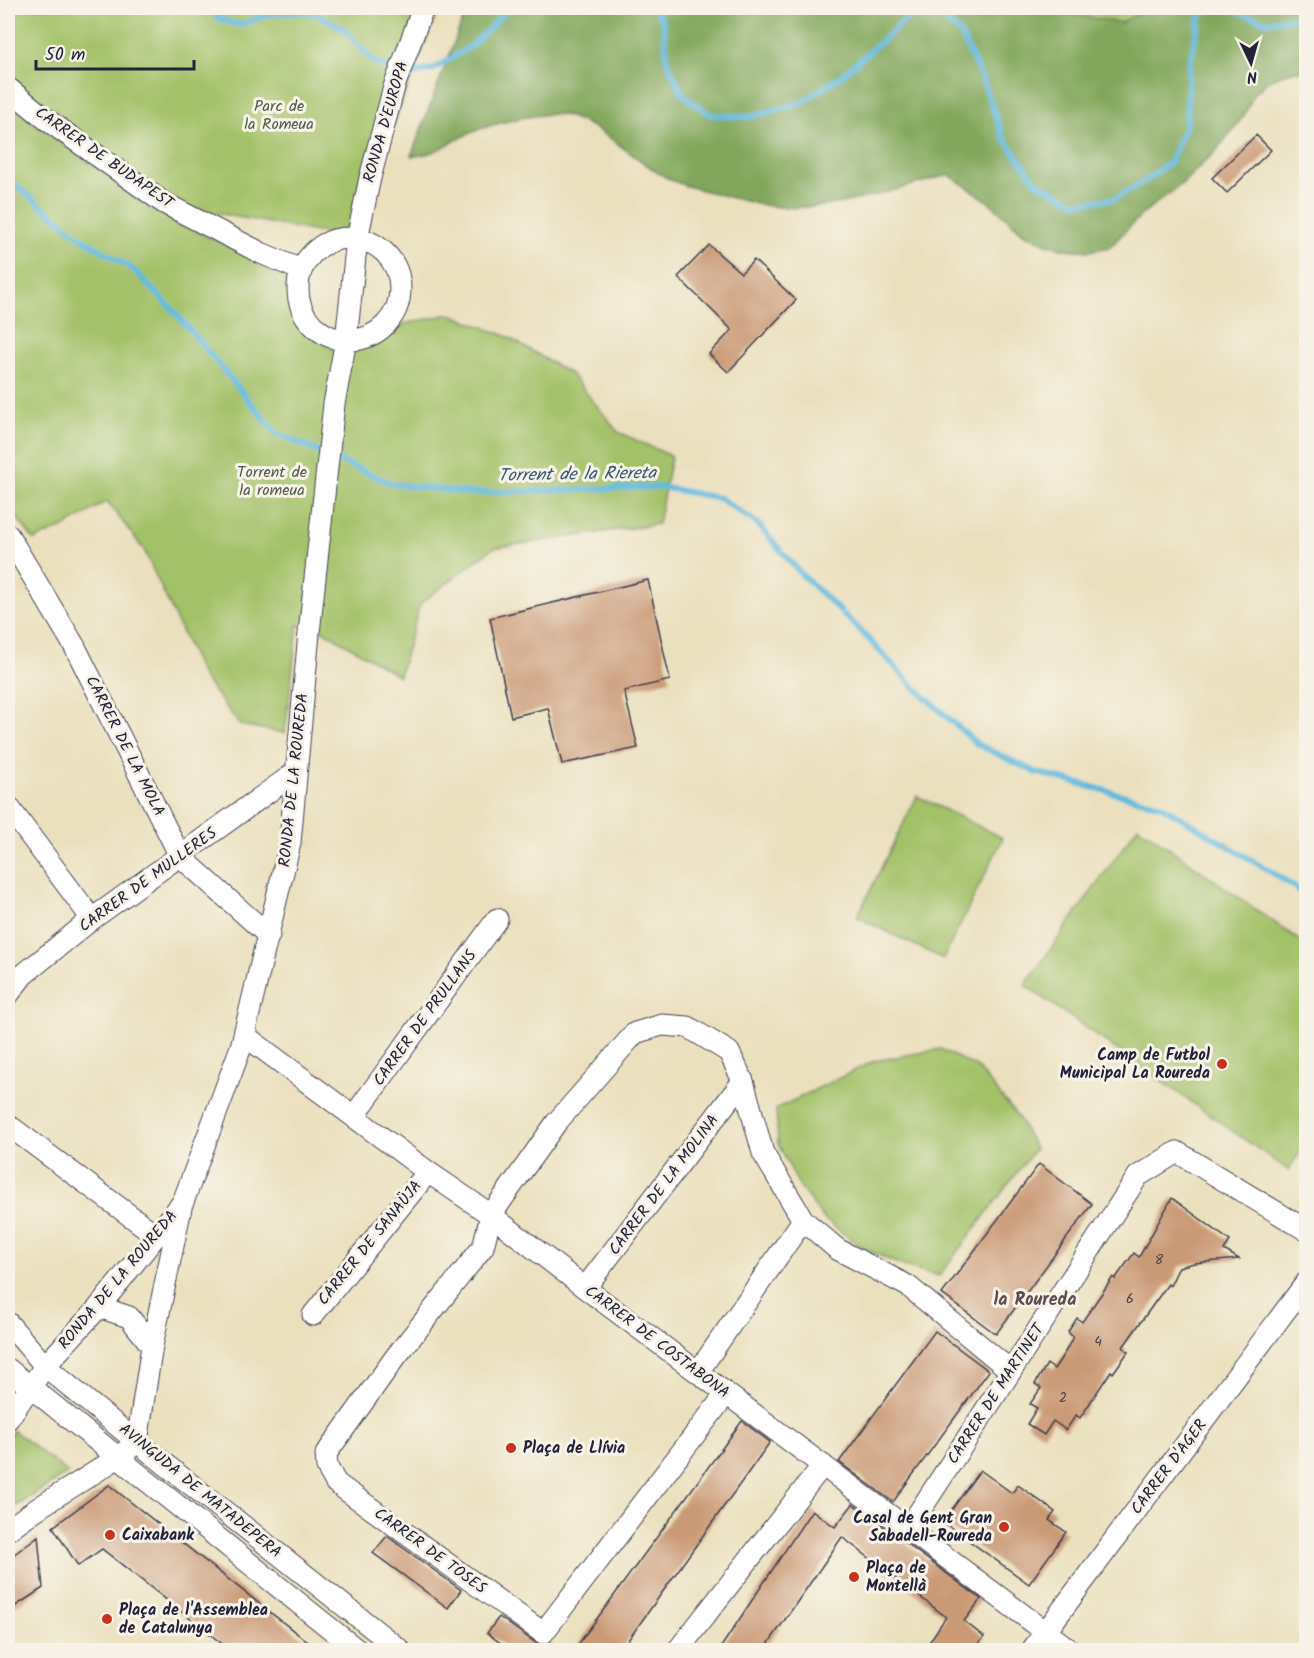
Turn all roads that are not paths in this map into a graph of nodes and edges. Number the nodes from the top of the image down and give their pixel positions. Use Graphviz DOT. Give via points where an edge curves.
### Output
graph roads {
  1 [pos="423,8"];
  2 [pos="8,88"];
  3 [pos="357,239"];
  4 [pos="301,270"];
  5 [pos="346,340"];
  6 [pos="8,535"];
  7 [pos="296,772"];
  8 [pos="8,806"];
  9 [pos="180,856"];
  10 [pos="497,919"];
  11 [pos="92,920"];
  12 [pos="269,936"];
  13 [pos="15,969"];
  14 [pos="8,995"];
  15 [pos="244,1035"];
  16 [pos="743,1082"];
  17 [pos="354,1116"];
  18 [pos="8,1125"];
  19 [pos="428,1172"];
  20 [pos="183,1202"];
  21 [pos="491,1215"];
  22 [pos="803,1220"];
  23 [pos="1306,1230"];
  24 [pos="156,1234"];
  25 [pos="1306,1283"];
  26 [pos="585,1288"];
  27 [pos="99,1307"];
  28 [pos="313,1315"];
  29 [pos="8,1323"];
  30 [pos="152,1346"];
  31 [pos="45,1366"];
  32 [pos="8,1369"];
  33 [pos="1011,1371"];
  34 [pos="698,1372"];
  35 [pos="29,1386"];
  36 [pos="726,1394"];
  37 [pos="8,1419"];
  38 [pos="137,1442"];
  39 [pos="117,1459"];
  40 [pos="823,1465"];
  41 [pos="13,1521"];
  42 [pos="908,1529"];
  43 [pos="1046,1633"];
  44 [pos="357,1650"];
  45 [pos="400,1650"];
  46 [pos="678,1650"];
  47 [pos="1032,1650"];
  48 [pos="1070,1650"];
  1 -- 3 [label="street, RONDA D'EUROPA" via="394,87"];
  2 -- 4 [label="street, CARRER DE BUDAPEST" via="164,203 261,254"];
  3 -- 4 [label="street" via="325,244 312,253"];
  3 -- 5 [label="street, RONDA DE LA ROUREDA"];
  3 -- 5 [label="street" via="376,246 389,258 400,283 400,296 388,322 375,333"];
  4 -- 5 [label="street" via="298,287 305,315 325,334"];
  5 -- 7 [label="street, RONDA DE LA ROUREDA" via="334,404"];
  6 -- 9 [label="street, CARRER DE LA MOLA" via="75,647"];
  7 -- 9 [label="street, CARRER DE MULLERES"];
  7 -- 12 [label="street, RONDA DE LA ROUREDA" via="290,843"];
  8 -- 11 [label="street"];
  9 -- 11 [label="street, CARRER DE MULLERES"];
  9 -- 12 [label="street, CARRER DE LA MOLA"];
  10 -- 17 [label="street, CARRER DE PRULLANS"];
  11 -- 13 [label="street, CARRER DE MULLERES"];
  12 -- 15 [label="street, RONDA DE LA ROUREDA"];
  13 -- 14 [label="street, CARRER DE MULLERES"];
  15 -- 17 [label="street, CARRER DE COSTABONA"];
  15 -- 20 [label="street, RONDA DE LA ROUREDA"];
  16 -- 21 [label="street" via="729,1052 688,1028 662,1025 635,1033 556,1123"];
  16 -- 22 [label="street" via="763,1153"];
  16 -- 26 [label="street, CARRER DE LA MOLINA"];
  17 -- 19 [label="street, CARRER DE COSTABONA"];
  18 -- 24 [label="street"];
  19 -- 21 [label="street, CARRER DE COSTABONA"];
  19 -- 28 [label="street, CARRER DE SANAÜJA"];
  20 -- 24 [label="street, RONDA DE LA ROUREDA"];
  20 -- 30 [label="street"];
  21 -- 26 [label="street, CARRER DE COSTABONA"];
  21 -- 36 [label="street, CARRER DE TOSES" via="483,1248 394,1359 326,1454 327,1467 336,1483 543,1633"];
  22 -- 33 [label="street" via="837,1249 916,1291"];
  22 -- 34 [label="street"];
  23 -- 33 [label="street, CARRER DE MARTINET" via="1177,1152 1138,1176"];
  24 -- 27 [label="street, RONDA DE LA ROUREDA"];
  25 -- 43 [label="street, CARRER D'AGER"];
  26 -- 34 [label="street, CARRER DE COSTABONA"];
  27 -- 30 [label="street" via="129,1317"];
  27 -- 31 [label="street, RONDA DE LA ROUREDA"];
  29 -- 31 [label="street, AVINGUDA DE MATADEPERA"];
  30 -- 38 [label="street"];
  31 -- 35 [label="street, RONDA DE LA ROUREDA"];
  31 -- 38 [label="street, AVINGUDA DE MATADEPERA"];
  32 -- 35 [label="street, AVINGUDA DE MATADEPERA"];
  33 -- 42 [label="street, CARRER DE MARTINET"];
  34 -- 36 [label="street, CARRER DE COSTABONA"];
  35 -- 37 [label="street, RONDA DE LA ROUREDA"];
  35 -- 39 [label="street, AVINGUDA DE MATADEPERA"];
  36 -- 40 [label="street, CARRER DE COSTABONA"];
  38 -- 39 [label="street"];
  38 -- 45 [label="street, AVINGUDA DE MATADEPERA"];
  39 -- 41 [label="street"];
  39 -- 44 [label="street, AVINGUDA DE MATADEPERA"];
  40 -- 42 [label="street, CARRER DE COSTABONA"];
  40 -- 46 [label="street"];
  42 -- 43 [label="street, CARRER DE COSTABONA"];
  43 -- 47 [label="street, CARRER D'AGER"];
  43 -- 48 [label="street, CARRER DE COSTABONA"];
}
